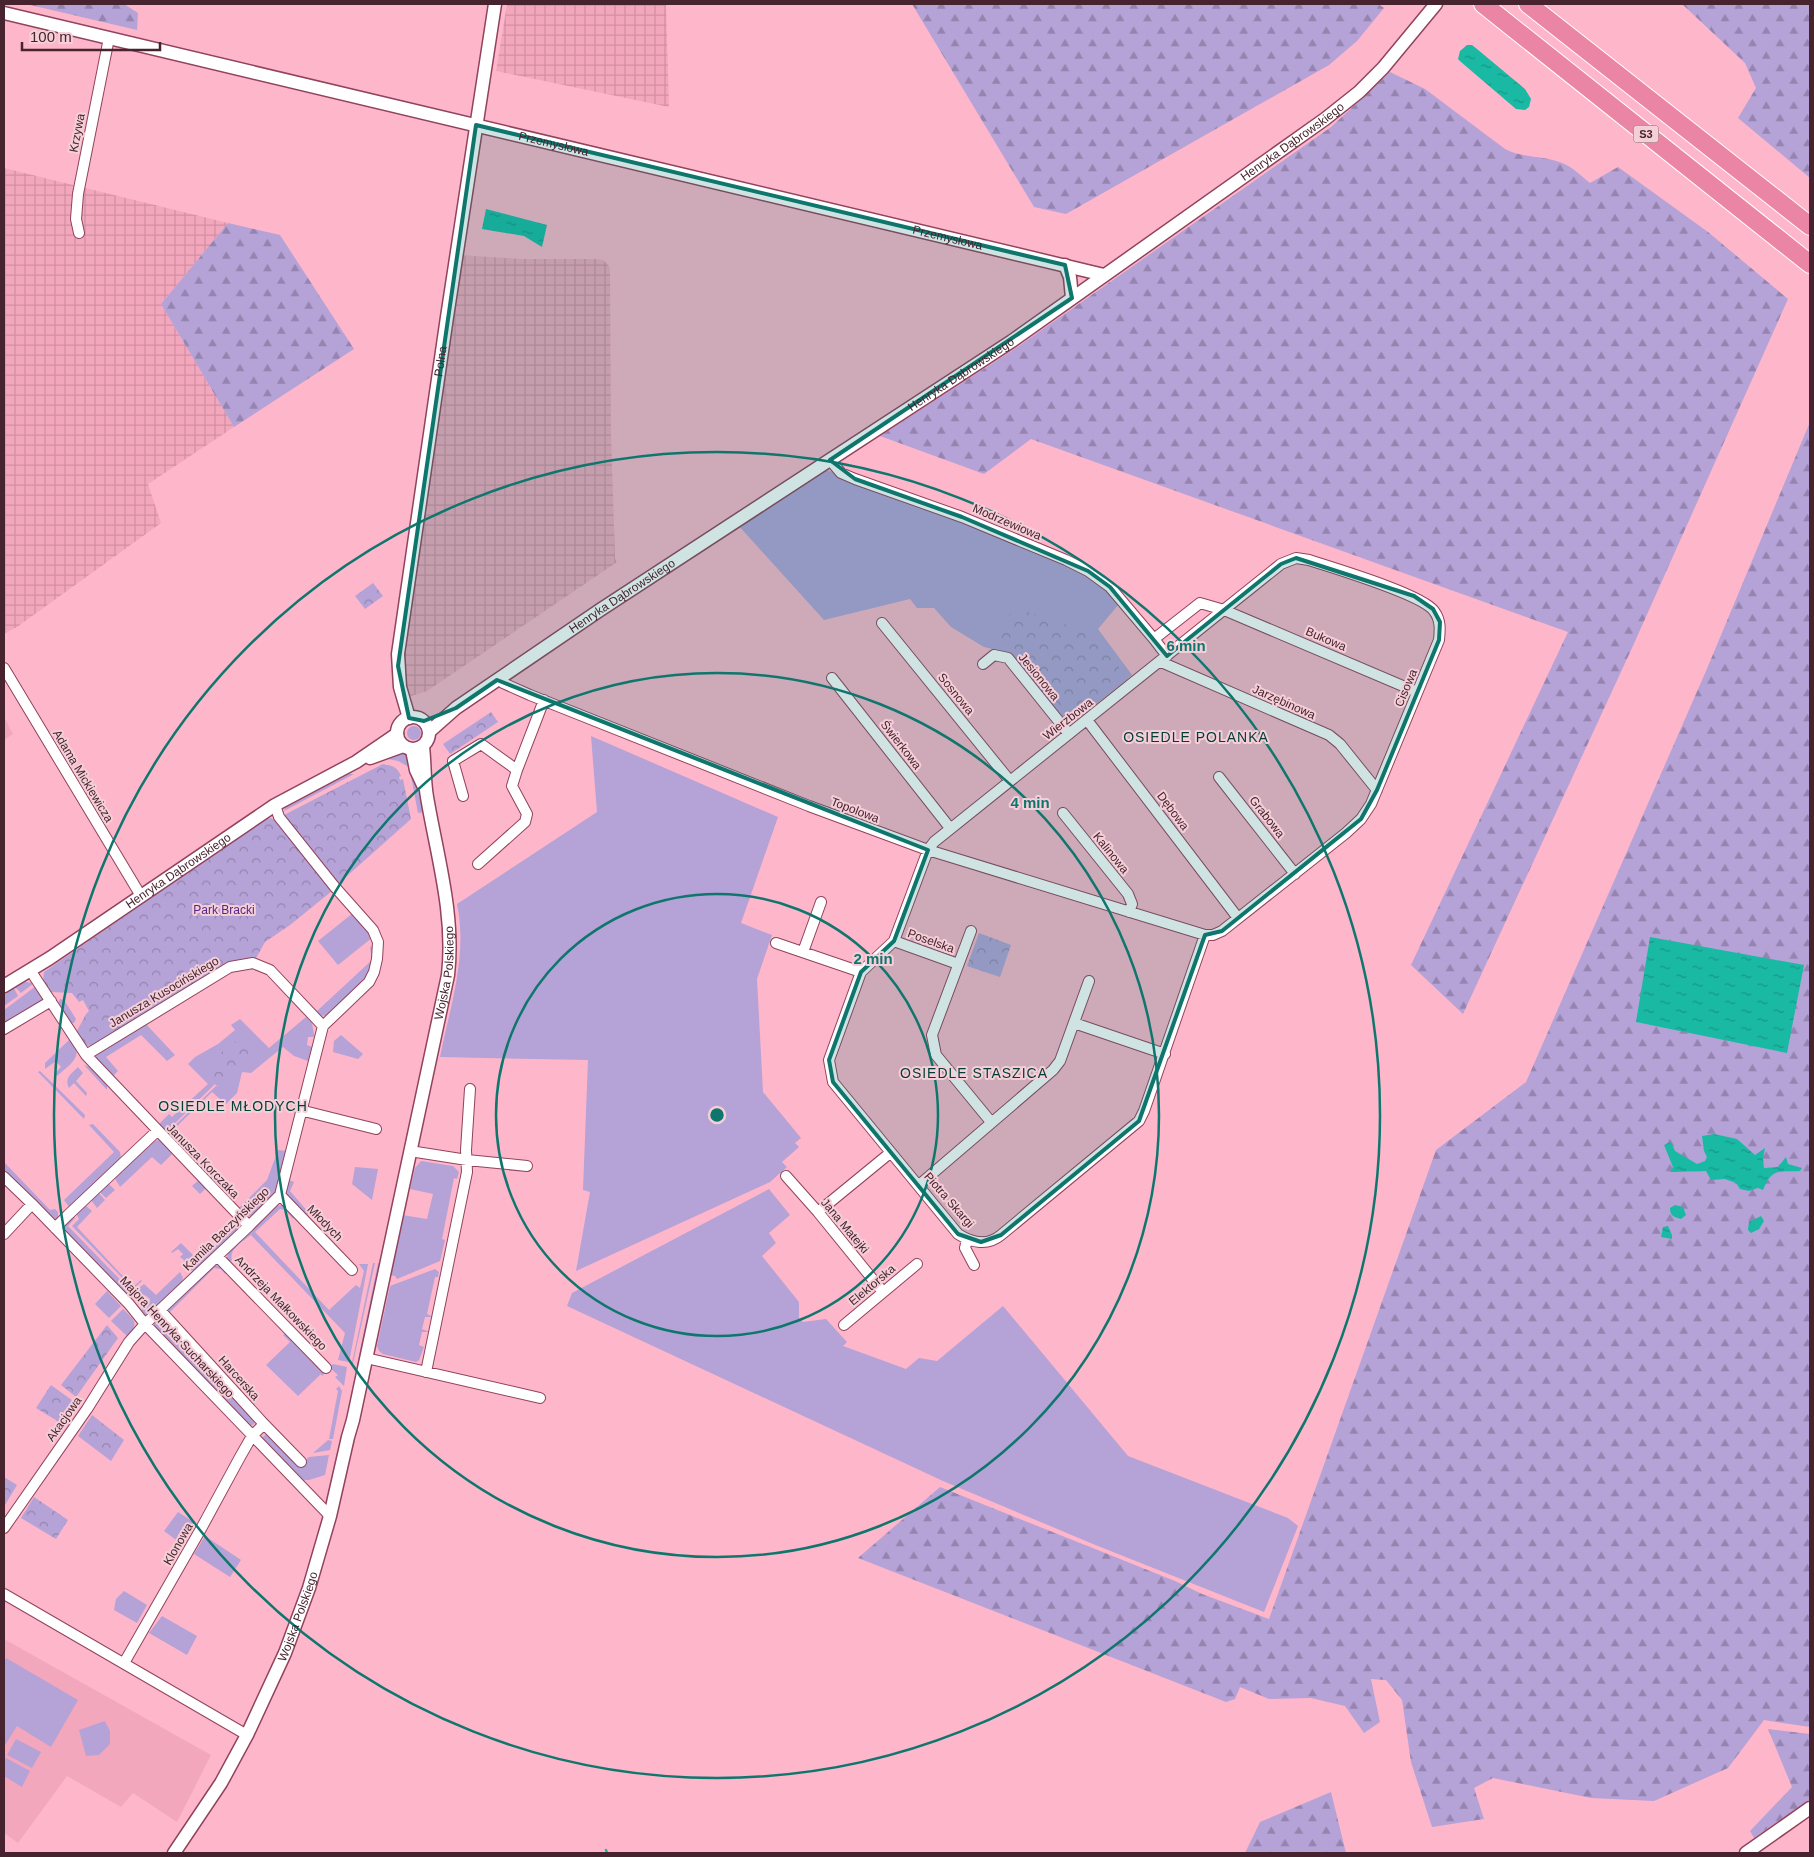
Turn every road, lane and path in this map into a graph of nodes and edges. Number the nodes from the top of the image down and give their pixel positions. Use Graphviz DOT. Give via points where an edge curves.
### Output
graph roads {
  1 [pos="495,4"];
  2 [pos="1436,4"];
  3 [pos="1483,4"];
  4 [pos="1528,4"];
  5 [pos="4,13"];
  6 [pos="109,38"];
  7 [pos="476,125"];
  8 [pos="1810,226"];
  9 [pos="79,233"];
  10 [pos="1810,264"];
  11 [pos="1065,265"];
  12 [pos="1104,276"];
  13 [pos="1072,298"];
  14 [pos="830,460"];
  15 [pos="1224,610"];
  16 [pos="882,623"];
  17 [pos="1154,639"];
  18 [pos="1164,659"];
  19 [pos="983,664"];
  20 [pos="4,668"];
  21 [pos="832,678"];
  22 [pos="499,679"];
  23 [pos="1418,692"];
  24 [pos="544,700"];
  25 [pos="409,718"];
  26 [pos="1087,720"];
  27 [pos="427,726"];
  28 [pos="1069,734"];
  29 [pos="409,744"];
  30 [pos="517,770"];
  31 [pos="1219,777"];
  32 [pos="1010,781"];
  33 [pos="1378,790"];
  34 [pos="463,796"];
  35 [pos="275,805"];
  36 [pos="1063,813"];
  37 [pos="950,828"];
  38 [pos="928,850"];
  39 [pos="478,864"];
  40 [pos="1295,874"];
  41 [pos="141,896"];
  42 [pos="821,902"];
  43 [pos="1129,912"];
  44 [pos="1238,918"];
  45 [pos="971,931"];
  46 [pos="1209,935"];
  47 [pos="894,941"];
  48 [pos="776,943"];
  49 [pos="803,952"];
  50 [pos="958,964"];
  51 [pos="30,970"];
  52 [pos="860,972"];
  53 [pos="1089,981"];
  54 [pos="4,986"];
  55 [pos="51,1001"];
  56 [pos="1074,1023"];
  57 [pos="323,1026"];
  58 [pos="4,1029"];
  59 [pos="1165,1054"];
  60 [pos="86,1055"];
  61 [pos="470,1090"];
  62 [pos="300,1110"];
  63 [pos="991,1122"];
  64 [pos="376,1129"];
  65 [pos="157,1130"];
  66 [pos="410,1151"];
  67 [pos="890,1153"];
  68 [pos="467,1160"];
  69 [pos="527,1166"];
  70 [pos="786,1176"];
  71 [pos="4,1177"];
  72 [pos="919,1185"];
  73 [pos="280,1195"];
  74 [pos="32,1204"];
  75 [pos="818,1212"];
  76 [pos="249,1226"];
  77 [pos="55,1228"];
  78 [pos="4,1234"];
  79 [pos="967,1240"];
  80 [pos="217,1256"];
  81 [pos="917,1264"];
  82 [pos="974,1265"];
  83 [pos="352,1270"];
  84 [pos="883,1292"];
  85 [pos="160,1310"];
  86 [pos="145,1324"];
  87 [pos="844,1325"];
  88 [pos="366,1358"];
  89 [pos="326,1368"];
  90 [pos="426,1372"];
  91 [pos="540,1398"];
  92 [pos="264,1424"];
  93 [pos="252,1436"];
  94 [pos="301,1462"];
  95 [pos="330,1516"];
  96 [pos="4,1528"];
  97 [pos="4,1594"];
  98 [pos="124,1663"];
  99 [pos="247,1735"];
  100 [pos="1810,1808"];
  101 [pos="174,1853"];
  102 [pos="1746,1853"];
  1 -- 7 [label="street, Polna"];
  2 -- 12 [label="street, Henryka Dąbrowskiego" via="1383,68 1358,92 1325,119"];
  3 -- 10 [label="highway, S3"];
  4 -- 8 [label="highway, S3"];
  5 -- 6 [label="street, Przemysłowa"];
  6 -- 7 [label="street, Przemysłowa"];
  6 -- 9 [label="street, Krzywa" via="78,194 76,219"];
  7 -- 11 [label="street, Przemysłowa"];
  7 -- 25 [label="street, Polna" via="398,654 400,687"];
  11 -- 12 [label="street, Przemysłowa"];
  11 -- 13 [label="street"];
  12 -- 13 [label="street, Henryka Dąbrowskiego"];
  13 -- 14 [label="street, Henryka Dąbrowskiego"];
  14 -- 17 [label="street, Modrzewiowa" via="841,473 962,517 1088,571 1110,588"];
  14 -- 22 [label="street, Henryka Dąbrowskiego" via="695,546"];
  15 -- 17 [label="street, Bukowa" via="1200,603"];
  15 -- 18 [label="street, Wierzbowa"];
  15 -- 23 [label="street, Bukowa"];
  15 -- 23 [label="street, Cisowa" via="1281,564 1296,558 1414,596 1434,609 1440,622 1440,640"];
  16 -- 32 [label="street, Sosnowa"];
  17 -- 18 [label="street, Modrzewiowa"];
  18 -- 26 [label="street, Wierzbowa"];
  18 -- 33 [label="street, Jarzębinowa" via="1328,735 1340,744"];
  19 -- 28 [label="street, Jesionowa" via="994,654 1008,658"];
  20 -- 41 [label="street, Adama Mickiewicza"];
  21 -- 37 [label="street, Świerkowa"];
  22 -- 24 [label="street, Topolowa"];
  22 -- 27 [label="street, Henryka Dąbrowskiego"];
  23 -- 33 [label="street, Cisowa"];
  24 -- 30 [label="street"];
  24 -- 38 [label="street, Topolowa"];
  25 -- 27 [label="street" via="420,718"];
  25 -- 29 [label="street" via="400,724"];
  26 -- 28 [label="street, Wierzbowa"];
  26 -- 44 [label="street, Dębowa"];
  27 -- 29 [label="street" via="428,740"];
  28 -- 32 [label="street, Wierzbowa"];
  29 -- 35 [label="street, Henryka Dąbrowskiego" via="356,762"];
  29 -- 66 [label="street, Wojska Polskiego" via="426,794 449,915 450,956"];
  30 -- 34 [label="street" via="481,744 453,761"];
  30 -- 39 [label="street" via="512,786 527,814 525,822"];
  31 -- 40 [label="street, Grabowa"];
  32 -- 37 [label="street, Wierzbowa"];
  33 -- 40 [label="street, Cisowa" via="1360,819"];
  35 -- 41 [label="street, Henryka Dąbrowskiego"];
  35 -- 57 [label="street" via="279,816 373,930 378,942 378,959 369,982"];
  36 -- 43 [label="street, Kalinowa" via="1128,894 1132,904"];
  37 -- 38 [label="street, Wierzbowa"];
  38 -- 43 [label="street, Topolowa"];
  38 -- 47 [label="street, Piotra Skargi"];
  40 -- 44 [label="street, Cisowa"];
  41 -- 51 [label="street, Henryka Dąbrowskiego"];
  42 -- 49 [label="street"];
  43 -- 46 [label="street, Topolowa"];
  44 -- 46 [label="street, Cisowa" via="1218,934"];
  45 -- 50 [label="street"];
  46 -- 59 [label="street, Piotra Skargi"];
  47 -- 50 [label="street, Poselska"];
  47 -- 52 [label="street, Piotra Skargi"];
  48 -- 49 [label="street"];
  49 -- 52 [label="street"];
  50 -- 63 [label="street" via="932,1035 936,1055"];
  51 -- 54 [label="street, Henryka Dąbrowskiego"];
  51 -- 55 [label="street, Janusza Korczaka"];
  52 -- 67 [label="street, Piotra Skargi" via="829,1060 833,1082"];
  53 -- 56 [label="street"];
  55 -- 58 [label="street"];
  55 -- 60 [label="street, Janusza Korczaka"];
  56 -- 59 [label="street"];
  56 -- 63 [label="street" via="1060,1061 1053,1070"];
  57 -- 60 [label="street, Janusza Kusocińskiego" via="270,970 253,963 230,967"];
  57 -- 62 [label="street, Kamila Baczyńskiego"];
  59 -- 79 [label="street, Piotra Skargi" via="1139,1121 997,1239"];
  60 -- 65 [label="street, Janusza Korczaka"];
  61 -- 68 [label="street"];
  62 -- 64 [label="street"];
  62 -- 73 [label="street, Kamila Baczyńskiego"];
  63 -- 72 [label="street"];
  65 -- 76 [label="street, Janusza Korczaka"];
  65 -- 77 [label="street"];
  66 -- 68 [label="street"];
  66 -- 88 [label="street, Wojska Polskiego"];
  67 -- 72 [label="street, Piotra Skargi"];
  67 -- 75 [label="street"];
  68 -- 69 [label="street"];
  68 -- 90 [label="street"];
  70 -- 75 [label="street, Jana Matejki"];
  71 -- 74 [label="street, Majora Henryka Sucharskiego"];
  72 -- 79 [label="street, Piotra Skargi" via="958,1234"];
  73 -- 76 [label="street, Kamila Baczyńskiego"];
  73 -- 83 [label="street, Młodych"];
  74 -- 77 [label="street, Majora Henryka Sucharskiego"];
  74 -- 78 [label="street"];
  75 -- 84 [label="street, Jana Matejki"];
  76 -- 80 [label="street, Kamila Baczyńskiego"];
  77 -- 86 [label="street, Majora Henryka Sucharskiego"];
  79 -- 82 [label="street" via="965,1248"];
  80 -- 85 [label="street, Kamila Baczyńskiego"];
  80 -- 89 [label="street, Andrzeja Małkowskiego"];
  81 -- 84 [label="street, Elektorska"];
  84 -- 87 [label="street, Elektorska"];
  85 -- 86 [label="street, Kamila Baczyńskiego"];
  85 -- 92 [label="street, Harcerska"];
  86 -- 93 [label="street, Majora Henryka Sucharskiego"];
  86 -- 96 [label="street, Akacjowa" via="129,1342"];
  88 -- 90 [label="street"];
  88 -- 95 [label="street, Wojska Polskiego"];
  90 -- 91 [label="street"];
  92 -- 93 [label="street, Klonowa"];
  92 -- 94 [label="street, Harcerska"];
  93 -- 95 [label="street, Majora Henryka Sucharskiego"];
  93 -- 98 [label="street, Klonowa"];
  95 -- 99 [label="street, Wojska Polskiego" via="304,1605"];
  97 -- 98 [label="street"];
  98 -- 99 [label="street"];
  99 -- 101 [label="street, Wojska Polskiego" via="221,1783"];
  100 -- 102 [label="street"];
}
